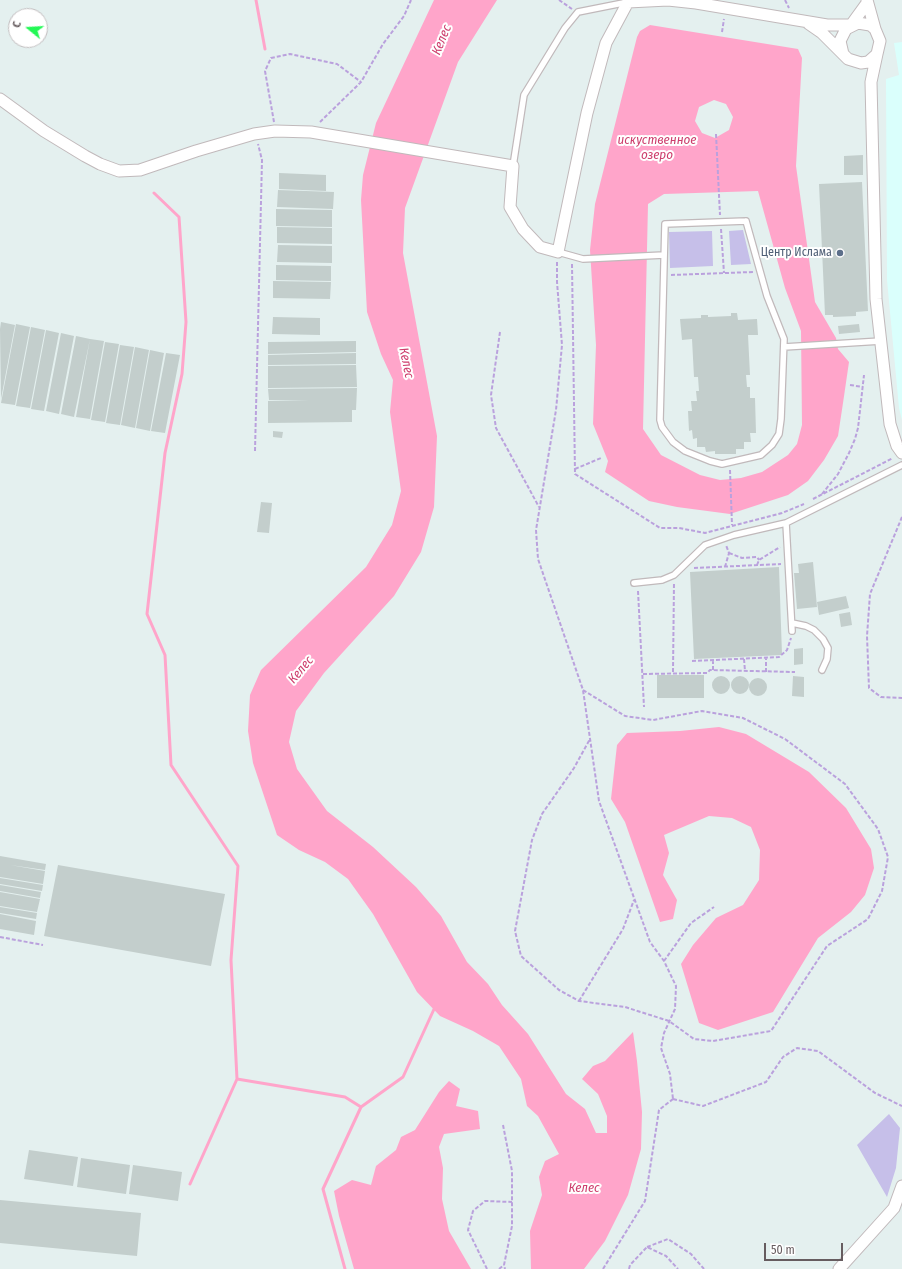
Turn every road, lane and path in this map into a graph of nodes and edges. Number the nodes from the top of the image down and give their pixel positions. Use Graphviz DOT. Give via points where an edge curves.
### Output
graph roads {
  1 [pos="411,0"];
  2 [pos="559,0"];
  3 [pos="867,1"];
  4 [pos="628,2"];
  5 [pos="726,8"];
  6 [pos="578,12"];
  7 [pos="808,23"];
  8 [pos="851,24"];
  9 [pos="875,29"];
  10 [pos="722,32"];
  11 [pos="877,54"];
  12 [pos="846,57"];
  13 [pos="361,82"];
  14 [pos="871,82"];
  15 [pos="0,99"];
  16 [pos="275,131"];
  17 [pos="311,132"];
  18 [pos="254,134"];
  19 [pos="716,134"];
  20 [pos="513,166"];
  21 [pos="721,222"];
  22 [pos="558,252"];
  23 [pos="664,255"];
  24 [pos="760,272"];
  25 [pos="724,273"];
  26 [pos="664,276"];
  27 [pos="500,332"];
  28 [pos="881,341"];
  29 [pos="784,347"];
  30 [pos="864,375"];
  31 [pos="850,385"];
  32 [pos="863,387"];
  33 [pos="255,451"];
  34 [pos="902,453"];
  35 [pos="601,458"];
  36 [pos="902,465"];
  37 [pos="575,469"];
  38 [pos="730,469"];
  39 [pos="822,495"];
  40 [pos="539,508"];
  41 [pos="902,517"];
  42 [pos="733,521"];
  43 [pos="786,523"];
  44 [pos="724,538"];
  45 [pos="787,542"];
  46 [pos="729,553"];
  47 [pos="759,560"];
  48 [pos="789,564"];
  49 [pos="756,565"];
  50 [pos="725,567"];
  51 [pos="683,568"];
  52 [pos="674,575"];
  53 [pos="636,583"];
  54 [pos="792,623"];
  55 [pos="792,630"];
  56 [pos="766,658"];
  57 [pos="744,659"];
  58 [pos="713,660"];
  59 [pos="692,661"];
  60 [pos="714,670"];
  61 [pos="822,670"];
  62 [pos="745,671"];
  63 [pos="673,672"];
  64 [pos="766,672"];
  65 [pos="795,672"];
  66 [pos="643,674"];
  67 [pos="583,690"];
  68 [pos="902,698"];
  69 [pos="644,707"];
  70 [pos="590,739"];
  71 [pos="634,899"];
  72 [pos="714,907"];
  73 [pos="0,937"];
  74 [pos="43,946"];
  75 [pos="664,961"];
  76 [pos="579,1002"];
  77 [pos="669,1021"];
  78 [pos="673,1099"];
  79 [pos="902,1106"];
  80 [pos="503,1125"];
  81 [pos="902,1186"];
  82 [pos="512,1202"];
  83 [pos="647,1247"];
  84 [pos="504,1265"];
  85 [pos="487,1269"];
  86 [pos="499,1269"];
  87 [pos="505,1269"];
  88 [pos="603,1269"];
  89 [pos="629,1269"];
  90 [pos="678,1269"];
  91 [pos="704,1269"];
  92 [pos="839,1269"];
  1 -- 13 [label="path" via="404,16 383,44"];
  2 -- 6 [label="path"];
  3 -- 8 [label="street"];
  3 -- 9 [label="street"];
  4 -- 5 [label="street" via="668,0"];
  4 -- 6 [label="lane"];
  4 -- 22 [label="street" via="606,43 587,113"];
  5 -- 7 [label="street"];
  5 -- 10 [label="path"];
  6 -- 20 [label="lane" via="565,28 524,95"];
  7 -- 8 [label="street"];
  7 -- 12 [label="street"];
  8 -- 9 [label="street" via="864,23"];
  8 -- 12 [label="street" via="842,34 840,48"];
  9 -- 11 [label="street" via="880,41"];
  11 -- 12 [label="street" via="868,62 861,63"];
  11 -- 14 [label="street"];
  12 -- 14 [label="street" via="866,74"];
  13 -- 16 [label="path" via="337,64 290,54 271,58 265,71"];
  13 -- 17 [label="path"];
  14 -- 28 [label="street" via="876,299"];
  15 -- 18 [label="street" via="44,131 85,156 119,170 140,170"];
  16 -- 17 [label="street"];
  16 -- 18 [label="street"];
  17 -- 20 [label="street" via="437,151"];
  18 -- 33 [label="path" via="262,160"];
  19 -- 21 [label="path"];
  20 -- 22 [label="street" via="510,207 523,229 540,246"];
  21 -- 23 [label="lane" via="665,224"];
  21 -- 24 [label="lane" via="746,221"];
  21 -- 25 [label="path"];
  22 -- 23 [label="lane" via="583,259"];
  22 -- 40 [label="path" via="557,282 562,345 556,410"];
  23 -- 26 [label="lane"];
  24 -- 25 [label="path"];
  24 -- 29 [label="lane" via="766,296 784,339"];
  25 -- 26 [label="path"];
  26 -- 29 [label="lane" via="660,420 673,442 685,451 710,462 722,464 761,455 772,445 779,434 781,419"];
  27 -- 40 [label="path" via="491,395 496,428"];
  28 -- 29 [label="lane"];
  28 -- 34 [label="street" via="890,424"];
  30 -- 32 [label="path"];
  31 -- 32 [label="path"];
  32 -- 39 [label="path" via="858,428 852,446 838,474"];
  35 -- 37 [label="path"];
  36 -- 43 [label="lane"];
  38 -- 42 [label="path"];
  40 -- 67 [label="path" via="536,530 538,559"];
  41 -- 68 [label="path" via="870,594 867,636 869,688 881,696"];
  43 -- 44 [label="lane"];
  43 -- 45 [label="lane"];
  44 -- 46 [label="path"];
  44 -- 51 [label="lane" via="706,545"];
  45 -- 47 [label="path"];
  45 -- 48 [label="lane"];
  46 -- 47 [label="path" via="742,558 757,557"];
  46 -- 50 [label="path"];
  47 -- 49 [label="path"];
  48 -- 49 [label="path"];
  48 -- 54 [label="lane"];
  49 -- 50 [label="path"];
  50 -- 51 [label="path"];
  51 -- 52 [label="lane"];
  52 -- 53 [label="lane" via="662,580"];
  52 -- 63 [label="path"];
  53 -- 66 [label="path"];
  54 -- 55 [label="lane"];
  54 -- 61 [label="lane" via="814,630 823,639 828,648"];
  55 -- 56 [label="path" via="785,654"];
  56 -- 57 [label="path"];
  56 -- 64 [label="path"];
  57 -- 58 [label="path"];
  57 -- 62 [label="path"];
  58 -- 59 [label="path"];
  58 -- 60 [label="path"];
  60 -- 62 [label="path"];
  60 -- 66 [label="path" via="707,673"];
  62 -- 64 [label="path"];
  64 -- 65 [label="path"];
  66 -- 69 [label="path"];
  67 -- 70 [label="path"];
  67 -- 77 [label="path" via="625,716 653,720 702,711 742,718 785,738 844,784 878,829 888,857 882,891 868,919 827,946 771,1031 713,1041 694,1039"];
  70 -- 71 [label="path" via="599,800"];
  70 -- 76 [label="path" via="574,768 542,814 532,840 515,931 521,956 559,990"];
  71 -- 75 [label="path" via="650,942"];
  71 -- 76 [label="path" via="624,929"];
  72 -- 75 [label="path" via="691,923"];
  73 -- 74 [label="path"];
  75 -- 77 [label="path" via="676,986 675,1009"];
  76 -- 77 [label="path" via="625,1007"];
  77 -- 78 [label="path" via="661,1048 670,1074"];
  78 -- 79 [label="path" via="703,1106 766,1082 783,1057 796,1048 818,1051 875,1093"];
  78 -- 88 [label="path" via="659,1110 645,1201"];
  80 -- 82 [label="path" via="512,1171"];
  81 -- 92 [label="street" via="894,1208"];
  82 -- 84 [label="path" via="512,1226"];
  82 -- 85 [label="path" via="485,1201 473,1212 468,1230"];
  83 -- 89 [label="path"];
  83 -- 90 [label="path" via="666,1256"];
  83 -- 91 [label="path" via="668,1239 691,1254"];
  84 -- 86 [label="path"];
  84 -- 87 [label="path"];
}
